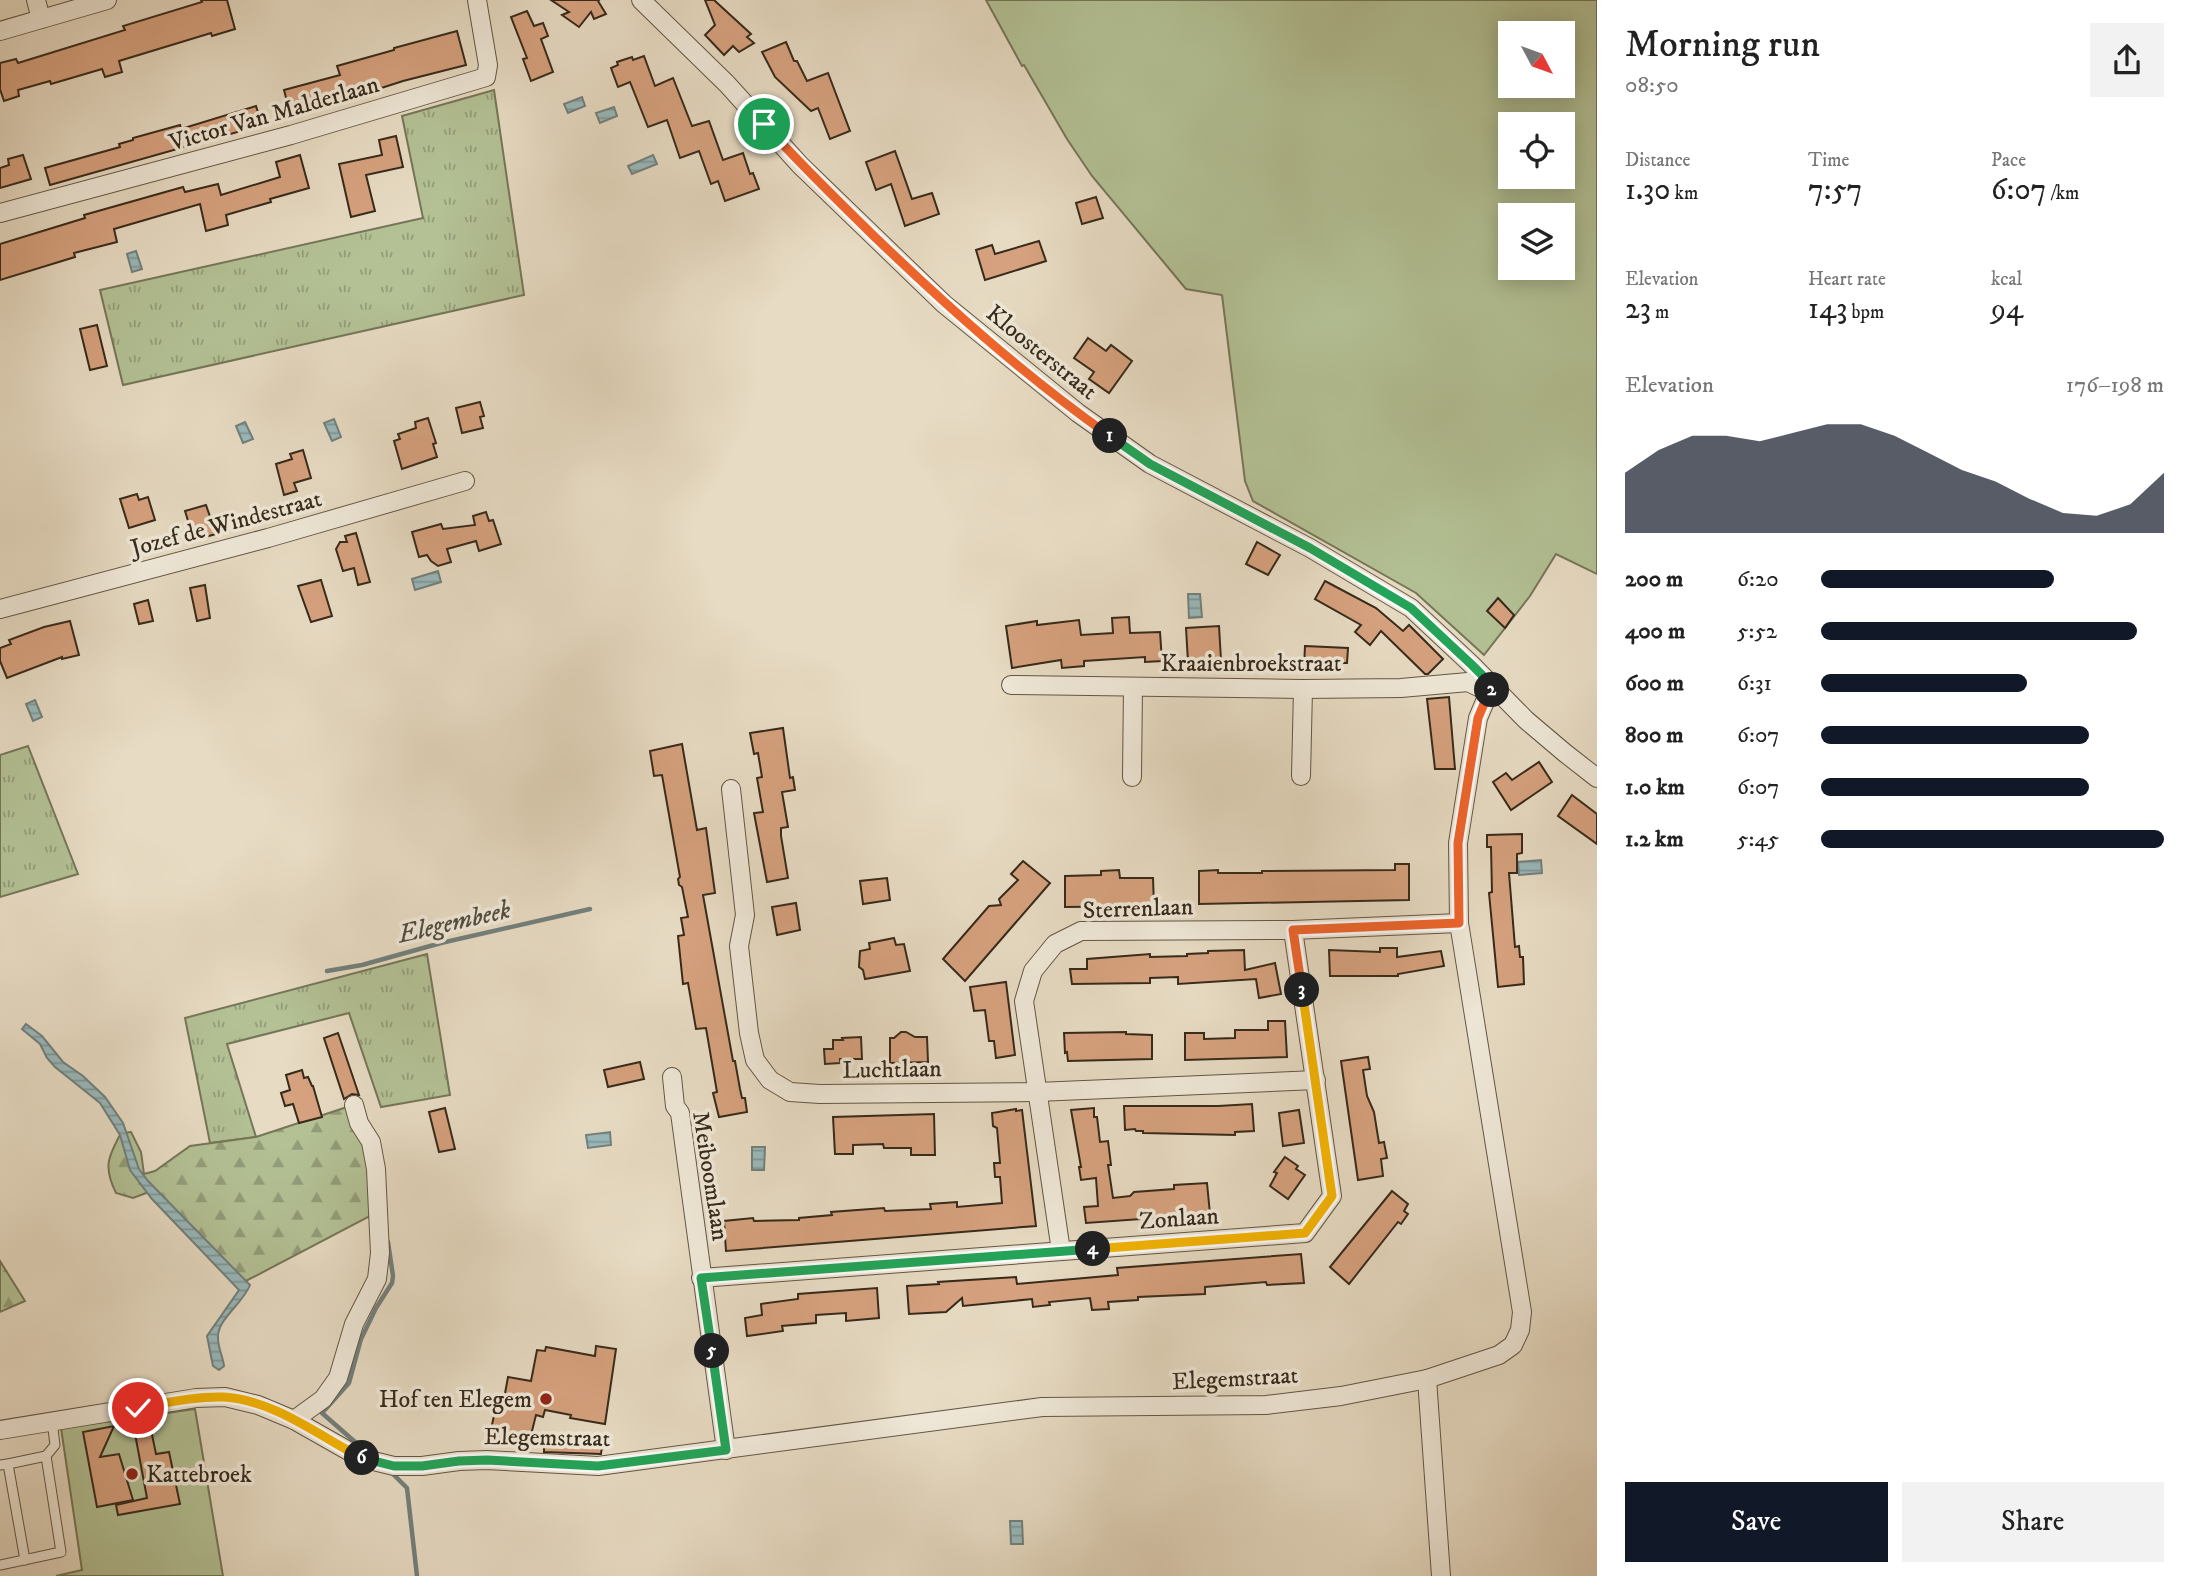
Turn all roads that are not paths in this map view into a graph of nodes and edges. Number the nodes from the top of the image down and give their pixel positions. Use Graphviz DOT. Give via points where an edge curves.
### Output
graph roads {
  1 [pos="36,0"];
  2 [pos="107,0"];
  3 [pos="478,0"];
  4 [pos="640,0"];
  5 [pos="41,19"];
  6 [pos="0,31"];
  7 [pos="0,213"];
  8 [pos="464,481"];
  9 [pos="0,609"];
  10 [pos="1011,685"];
  11 [pos="1133,687"];
  12 [pos="1303,689"];
  13 [pos="1492,690"];
  14 [pos="1301,776"];
  15 [pos="1132,777"];
  16 [pos="1597,778"];
  17 [pos="731,789"];
  18 [pos="1459,923"];
  19 [pos="1293,930"];
  20 [pos="672,1077"];
  21 [pos="1316,1080"];
  22 [pos="1037,1092"];
  23 [pos="354,1105"];
  24 [pos="1061,1251"];
  25 [pos="701,1278"];
  26 [pos="1427,1379"];
  27 [pos="294,1420"];
  28 [pos="52,1421"];
  29 [pos="0,1430"];
  30 [pos="726,1450"];
  31 [pos="46,1455"];
  32 [pos="4,1464"];
  33 [pos="25,1560"];
  34 [pos="0,1565"];
  35 [pos="1441,1576"];
  1 -- 5 [label="street"];
  2 -- 5 [label="street"];
  3 -- 7 [label="street, Victor Van Malderlaan" via="486,77"];
  4 -- 13 [label="street, Kloosterstraat" via="944,304 1078,413 1150,464 1310,548 1411,608"];
  5 -- 6 [label="street"];
  8 -- 9 [label="street, Jozef de Windestraat"];
  10 -- 11 [label="street, Kraaienbroekstraat"];
  11 -- 12 [label="street, Kraaienbroekstraat"];
  11 -- 15 [label="street"];
  12 -- 13 [label="street, Kraaienbroekstraat" via="1468,682"];
  12 -- 14 [label="street"];
  13 -- 16 [label="street, Kloosterstraat"];
  13 -- 18 [label="street, Elegemstraat" via="1478,718 1458,843"];
  17 -- 22 [label="street, Luchtlaan" via="745,915 740,946 749,1033 755,1060 770,1080 790,1092 820,1094"];
  18 -- 19 [label="street, Sterrenlaan"];
  18 -- 26 [label="street, Elegemstraat" via="1522,1312 1513,1345 1499,1355"];
  19 -- 21 [label="street, Zonlaan"];
  19 -- 22 [label="street, Sterrenlaan" via="1081,931 1055,944 1033,971 1024,1001"];
  20 -- 25 [label="street, Meiboomlaan"];
  21 -- 22 [label="street, Luchtlaan"];
  21 -- 24 [label="street, Zonlaan" via="1332,1196 1305,1233"];
  22 -- 24 [label="street, Sterrenlaan"];
  23 -- 27 [label="street" via="371,1142 376,1169 377,1279 354,1324 338,1378 323,1399"];
  24 -- 25 [label="street, Zonlaan"];
  25 -- 30 [label="street, Meiboomlaan"];
  26 -- 30 [label="street, Elegemstraat" via="1266,1405 1042,1407"];
  26 -- 35 [label="street"];
  27 -- 28 [label="street, Elegemstraat" via="225,1397"];
  27 -- 30 [label="street, Elegemstraat" via="361,1458 394,1466 487,1460 598,1466"];
  28 -- 29 [label="street, Elegemstraat"];
  28 -- 31 [label="lane" via="55,1445"];
  31 -- 32 [label="lane"];
  31 -- 33 [label="lane" via="61,1552"];
  32 -- 33 [label="lane"];
  33 -- 34 [label="lane"];
}
